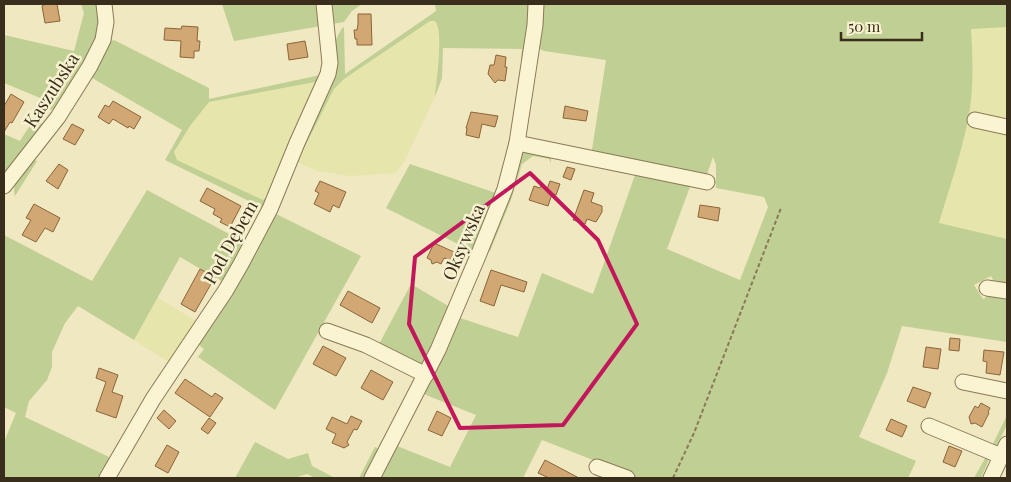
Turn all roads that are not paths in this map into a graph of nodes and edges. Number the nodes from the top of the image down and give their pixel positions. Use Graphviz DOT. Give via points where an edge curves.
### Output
graph roads {
  1 [pos="104,4"];
  2 [pos="324,4"];
  3 [pos="536,4"];
  4 [pos="975,120"];
  5 [pos="1007,127"];
  6 [pos="517,144"];
  7 [pos="707,182"];
  8 [pos="4,186"];
  9 [pos="987,288"];
  10 [pos="1007,291"];
  11 [pos="327,331"];
  12 [pos="426,375"];
  13 [pos="963,382"];
  14 [pos="1007,391"];
  15 [pos="929,426"];
  16 [pos="1004,450"];
  17 [pos="597,467"];
  18 [pos="107,478"];
  19 [pos="372,478"];
  20 [pos="627,478"];
  21 [pos="991,478"];
  1 -- 8 [label="street, Kaszubska" via="103,40 90,66 52,125"];
  2 -- 18 [label="street, Pod Dębem" via="330,63 328,74 270,209 226,290 152,399"];
  3 -- 6 [label="street, Oksywska"];
  4 -- 5 [label="street"];
  6 -- 7 [label="street"];
  6 -- 12 [label="street, Oksywska" via="497,210"];
  9 -- 10 [label="street"];
  11 -- 12 [label="street" via="366,345"];
  12 -- 19 [label="street, Oksywska"];
  13 -- 14 [label="street"];
  15 -- 16 [label="street"];
  16 -- 21 [label="street"];
  17 -- 20 [label="street"];
}
